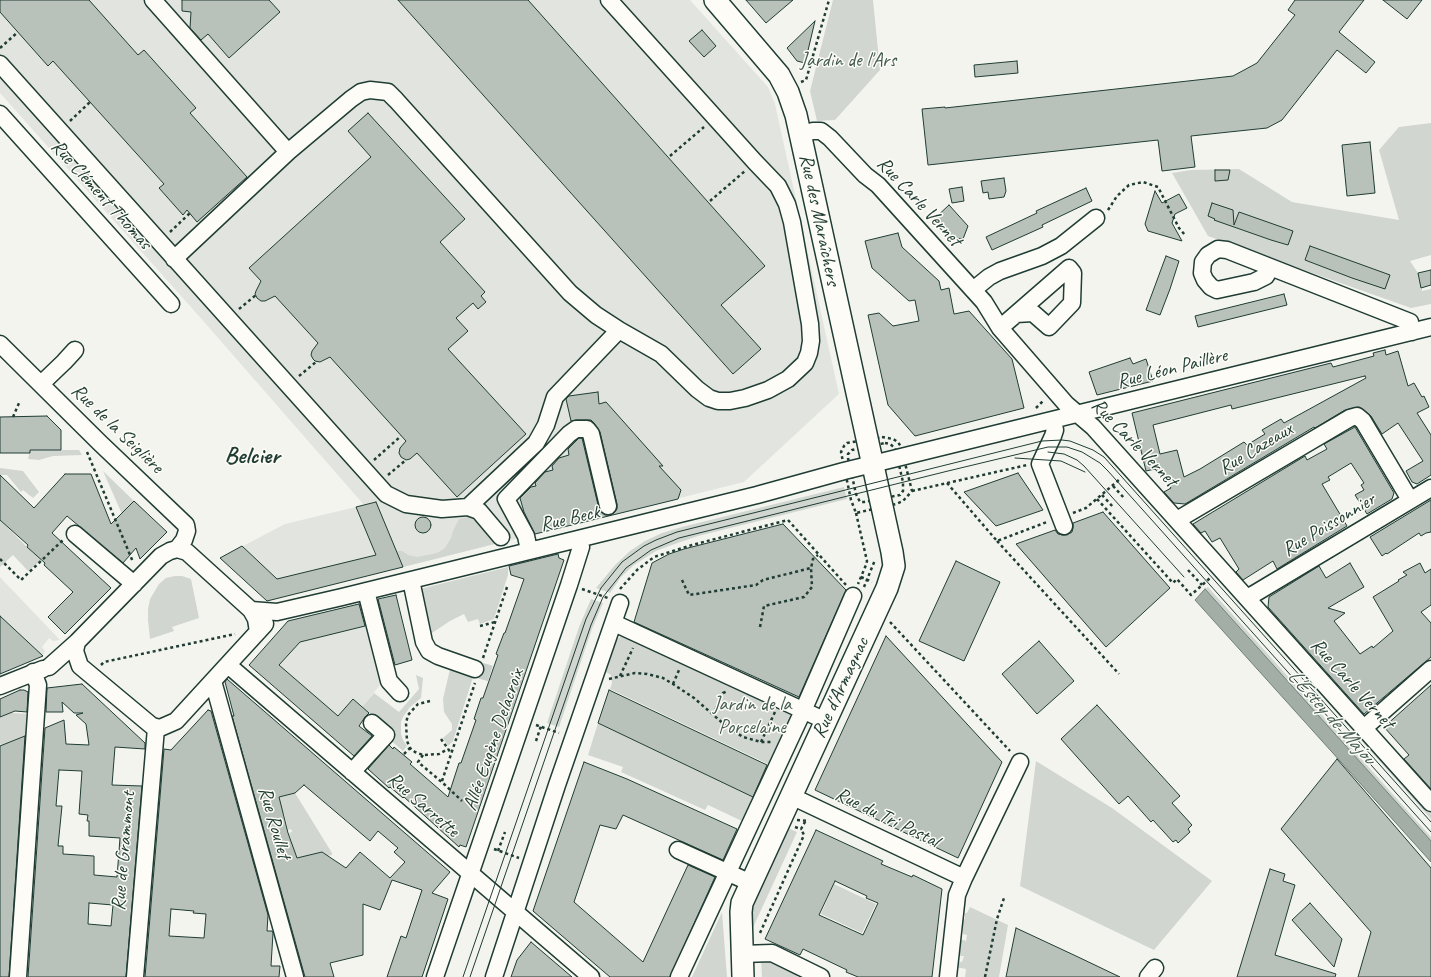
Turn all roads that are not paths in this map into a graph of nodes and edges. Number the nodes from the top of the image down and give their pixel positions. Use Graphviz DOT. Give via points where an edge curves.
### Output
graph roads {
  1 [pos="153,0"];
  2 [pos="609,0"];
  3 [pos="715,0"];
  4 [pos="0,64"];
  5 [pos="0,114"];
  6 [pos="800,134"];
  7 [pos="288,152"];
  8 [pos="1096,218"];
  9 [pos="174,259"];
  10 [pos="1270,268"];
  11 [pos="973,290"];
  12 [pos="171,304"];
  13 [pos="1016,314"];
  14 [pos="1431,327"];
  15 [pos="1000,328"];
  16 [pos="619,330"];
  17 [pos="1412,332"];
  18 [pos="0,344"];
  19 [pos="75,350"];
  20 [pos="41,384"];
  21 [pos="1078,414"];
  22 [pos="1053,420"];
  23 [pos="872,464"];
  24 [pos="1431,488"];
  25 [pos="1410,500"];
  26 [pos="468,507"];
  27 [pos="611,517"];
  28 [pos="1177,520"];
  29 [pos="1063,522"];
  30 [pos="75,534"];
  31 [pos="501,537"];
  32 [pos="579,539"];
  33 [pos="177,549"];
  34 [pos="529,550"];
  35 [pos="138,580"];
  36 [pos="410,580"];
  37 [pos="366,591"];
  38 [pos="856,592"];
  39 [pos="1248,598"];
  40 [pos="617,602"];
  41 [pos="251,610"];
  42 [pos="277,612"];
  43 [pos="614,623"];
  44 [pos="255,636"];
  45 [pos="77,642"];
  46 [pos="88,664"];
  47 [pos="228,664"];
  48 [pos="49,667"];
  49 [pos="475,669"];
  50 [pos="1431,669"];
  51 [pos="33,672"];
  52 [pos="213,681"];
  53 [pos="0,686"];
  54 [pos="400,693"];
  55 [pos="803,711"];
  56 [pos="826,721"];
  57 [pos="372,723"];
  58 [pos="156,728"];
  59 [pos="1364,728"];
  60 [pos="1020,762"];
  61 [pos="352,772"];
  62 [pos="791,796"];
  63 [pos="1431,803"];
  64 [pos="754,808"];
  65 [pos="780,820"];
  66 [pos="678,850"];
  67 [pos="470,873"];
  68 [pos="728,873"];
  69 [pos="964,878"];
  70 [pos="751,883"];
  71 [pos="516,913"];
  72 [pos="750,954"];
  73 [pos="18,977"];
  74 [pos="135,977"];
  75 [pos="295,977"];
  76 [pos="435,977"];
  77 [pos="494,977"];
  78 [pos="591,977"];
  79 [pos="679,977"];
  80 [pos="744,977"];
  81 [pos="822,977"];
  82 [pos="948,977"];
  1 -- 7 [label="street"];
  2 -- 16 [label="street" via="778,186 789,210 811,341 805,363 788,379 745,398 718,401 697,389 661,354"];
  3 -- 6 [label="main road, Rue des Maraîchers" via="779,74 788,92"];
  4 -- 9 [label="street"];
  5 -- 12 [label="street, Rue Clément Thomas"];
  6 -- 11 [label="street, Rue Carle Vernet" via="813,130 821,131 830,138 878,185"];
  6 -- 23 [label="main road, Rue des Maraîchers"];
  7 -- 9 [label="street"];
  7 -- 16 [label="street" via="361,92 388,92 570,293"];
  8 -- 11 [label="street" via="1061,246 1042,256 1000,271"];
  9 -- 26 [label="street" via="386,494 406,504 442,509"];
  10 -- 17 [label="street" via="1410,322"];
  11 -- 15 [label="street, Rue Carle Vernet" via="984,302"];
  13 -- 15 [label="street"];
  14 -- 17 [label="street, Rue Léon Paillère"];
  15 -- 21 [label="street, Rue Carle Vernet" via="1066,404"];
  16 -- 26 [label="street" via="555,397 546,425 536,443"];
  17 -- 21 [label="street, Rue Léon Paillère"];
  18 -- 20 [label="street, Rue de la Seiglière"];
  19 -- 20 [label="street"];
  20 -- 33 [label="street, Rue de la Seiglière" via="186,525 184,540"];
  21 -- 22 [label="street, Rue Léon Paillère"];
  21 -- 28 [label="street, Rue Carle Vernet" via="1093,427"];
  22 -- 23 [label="street, Rue Léon Paillère"];
  22 -- 29 [label="street" via="1055,430 1040,464"];
  23 -- 27 [label="street, Rue Beck" via="793,486"];
  23 -- 56 [label="main road, Rue d'Armagnac" via="894,566"];
  24 -- 25 [label="street, Rue Poissonnier"];
  25 -- 28 [label="street, Rue Cazeaux" via="1363,421 1357,416"];
  25 -- 39 [label="street, Rue Poissonnier"];
  26 -- 31 [label="street" via="479,511"];
  27 -- 32 [label="street, Rue Beck"];
  27 -- 34 [label="street" via="591,434 587,429 576,429 506,499 526,536"];
  28 -- 39 [label="street, Rue Carle Vernet"];
  30 -- 35 [label="street"];
  32 -- 34 [label="street, Rue Beck"];
  32 -- 67 [label="street, Allée Eugène Delacroix" via="581,547 569,585"];
  33 -- 35 [label="street" via="161,556"];
  33 -- 41 [label="street" via="187,552"];
  34 -- 36 [label="street, Rue Beck"];
  35 -- 45 [label="street"];
  36 -- 37 [label="street, Rue Beck"];
  36 -- 49 [label="street" via="424,642 429,651"];
  37 -- 42 [label="street, Rue Beck"];
  37 -- 54 [label="street" via="390,681"];
  38 -- 55 [label="street, Rue d'Armagnac"];
  39 -- 59 [label="street, Rue Carle Vernet"];
  40 -- 43 [label="street"];
  41 -- 42 [label="street, Rue Beck"];
  41 -- 44 [label="street" via="256,619"];
  42 -- 44 [label="street"];
  43 -- 55 [label="street"];
  43 -- 71 [label="street" via="573,738"];
  44 -- 47 [label="street"];
  45 -- 46 [label="street" via="75,651"];
  45 -- 48 [label="street"];
  46 -- 48 [label="street"];
  46 -- 58 [label="street"];
  47 -- 52 [label="street"];
  47 -- 61 [label="street, Rue Sarrette"];
  48 -- 51 [label="street"];
  50 -- 59 [label="street"];
  51 -- 53 [label="street"];
  51 -- 73 [label="street" via="38,685"];
  52 -- 58 [label="street" via="176,721"];
  52 -- 75 [label="street, Rue Roullet"];
  55 -- 56 [label="street"];
  55 -- 64 [label="street, Rue d'Armagnac"];
  56 -- 62 [label="main road, Rue d'Armagnac"];
  57 -- 61 [label="street" via="386,735"];
  58 -- 74 [label="street, Rue de Grammont"];
  59 -- 63 [label="street, Rue Carle Vernet"];
  60 -- 69 [label="street"];
  61 -- 67 [label="street, Rue Sarrette"];
  62 -- 65 [label="main road, Rue d'Armagnac"];
  62 -- 69 [label="street, Rue du Tri Postal"];
  64 -- 65 [label="street"];
  64 -- 68 [label="street, Rue d'Armagnac"];
  65 -- 70 [label="main road, Rue d'Armagnac"];
  66 -- 68 [label="street"];
  67 -- 71 [label="street, Rue Sarrette"];
  67 -- 76 [label="street, Allée Eugène Delacroix"];
  68 -- 70 [label="street"];
  68 -- 79 [label="street, Rue d'Armagnac"];
  69 -- 82 [label="street" via="957,895"];
  70 -- 72 [label="main road, Rue d'Armagnac" via="741,912"];
  71 -- 77 [label="street"];
  71 -- 78 [label="street, Rue Sarrette"];
  72 -- 80 [label="main road"];
  72 -- 81 [label="street" via="772,953"];
}
